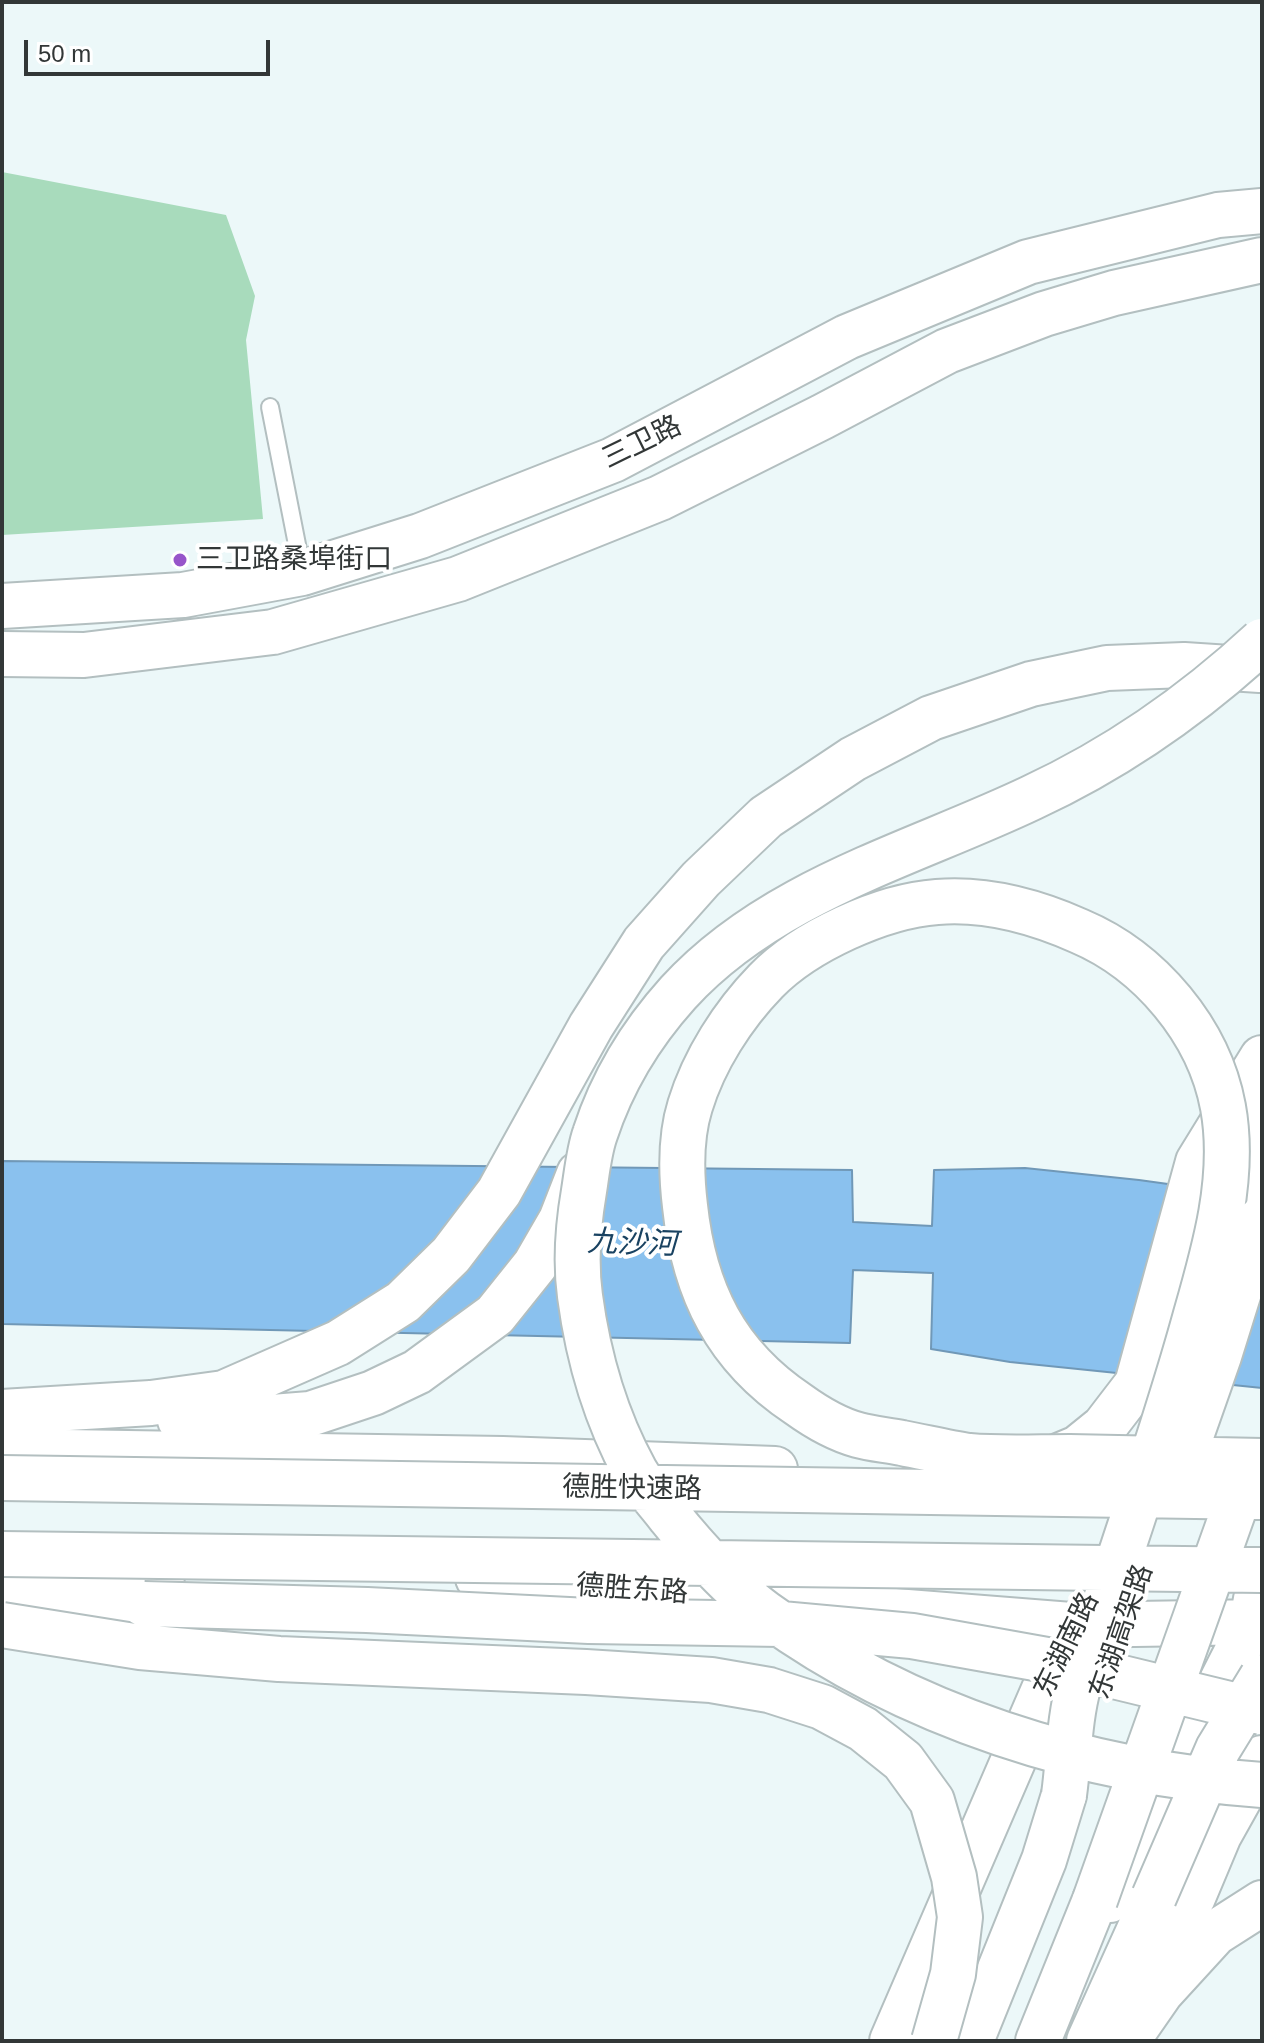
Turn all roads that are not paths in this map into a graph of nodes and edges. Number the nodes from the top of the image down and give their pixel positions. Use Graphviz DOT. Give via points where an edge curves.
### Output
graph roads {
  1 [pos="1262,211"];
  2 [pos="1262,260"];
  3 [pos="1028,262"];
  4 [pos="1044,314"];
  5 [pos="270,407"];
  6 [pos="302,573"];
  7 [pos="2,606"];
  8 [pos="1262,641"];
  9 [pos="2,654"];
  10 [pos="1262,670"];
  11 [pos="1262,1058"];
  12 [pos="1262,1108"];
  13 [pos="593,1137"];
  14 [pos="1262,1218"];
  15 [pos="2,1414"];
  16 [pos="1262,1432"];
  17 [pos="2,1451"];
  18 [pos="1262,1461"];
  19 [pos="2,1478"];
  20 [pos="1007,1478"];
  21 [pos="1159,1483"];
  22 [pos="1262,1494"];
  23 [pos="2,1554"];
  24 [pos="1262,1559"];
  25 [pos="1262,1570"];
  26 [pos="2,1578"];
  27 [pos="2,1601"];
  28 [pos="1257,1622"];
  29 [pos="2,1625"];
  30 [pos="1071,1625"];
  31 [pos="1262,1677"];
  32 [pos="1262,1712"];
  33 [pos="1262,1758"];
  34 [pos="1262,1785"];
  35 [pos="1064,1795"];
  36 [pos="1262,1903"];
  37 [pos="892,2041"];
  38 [pos="934,2041"];
  39 [pos="971,2041"];
  40 [pos="1038,2041"];
  41 [pos="1048,2041"];
  42 [pos="1089,2041"];
  43 [pos="1116,2041"];
  44 [pos="1127,2041"];
  1 -- 3 [label="main road, 三卫路" via="1218,215"];
  2 -- 4 [label="main road, 三卫路"];
  3 -- 4 [label="main road"];
  3 -- 6 [label="main road, 三卫路" via="847,337 613,460 420,536"];
  4 -- 9 [label="main road, 三卫路" via="947,351 660,498 458,579 273,632 84,655"];
  5 -- 6 [label="lane"];
  6 -- 7 [label="main road, 三卫路" via="183,595"];
  8 -- 13 [label="main road, bridge" via="1213,686 1133,743 1032,798 902,851 793,905 729,946 679,992 642,1038"];
  10 -- 15 [label="main road" via="1107,668 1031,684 931,718 853,759 766,817 644,943 591,1026 499,1192 451,1255 403,1302 338,1343 224,1393"];
  11 -- 20 [label="main road" via="1198,1162 1137,1384 1104,1427 1078,1448"];
  12 -- 21 [label="main road, 东湖南路" via="1187,1404"];
  13 -- 15 [label="main road, bridge" via="561,1220 535,1265 495,1315 417,1372 373,1393 310,1414 248,1419"];
  13 -- 34 [label="main road, bridge" via="578,1227 577,1272 590,1352 609,1414 636,1473 689,1541 761,1611 830,1656 972,1723 1060,1752 1205,1781"];
  14 -- 35 [label="main road, 东湖高架路, bridge" via="1219,1356"];
  16 -- 40 [label="main road, bridge" via="1095,1900"];
  17 -- 20 [label="main road" via="503,1459"];
  18 -- 35 [label="main road, bridge" via="1154,1459 1139,1458 969,1456 857,1435 818,1418 755,1370 721,1328 705,1296 687,1224 682,1144 707,1063 767,979 807,949 895,909 939,902 991,903 1060,922 1135,965 1163,989 1212,1064 1227,1146 1215,1247 1186,1350 1153,1453 1148,1468 1129,1527 1115,1571 1077,1688"];
  19 -- 22 [label="main road, 德胜快速路, bridge"];
  20 -- 21 [label="main road"];
  21 -- 22 [label="main road"];
  21 -- 30 [label="main road, 东湖南路"];
  23 -- 25 [label="main road, bridge"];
  24 -- 28 [label="main road"];
  26 -- 30 [label="main road, 德胜东路" via="453,1576"];
  27 -- 32 [label="main road, bridge" via="796,1625 912,1636 1052,1661"];
  28 -- 30 [label="main road, 德胜东路"];
  28 -- 41 [label="main road" via="1073,1971"];
  29 -- 38 [label="main road, bridge" via="140,1647 279,1659 711,1680 822,1707 863,1729 903,1761 932,1801 960,1917 953,1974"];
  30 -- 37 [label="main road, 东湖南路"];
  31 -- 42 [label="main road, bridge" via="1218,1749"];
  33 -- 43 [label="main road"];
  35 -- 39 [label="main road, 东湖高架路" via="1044,1860"];
  36 -- 44 [label="main road" via="1215,1933 1161,1992"];
}
